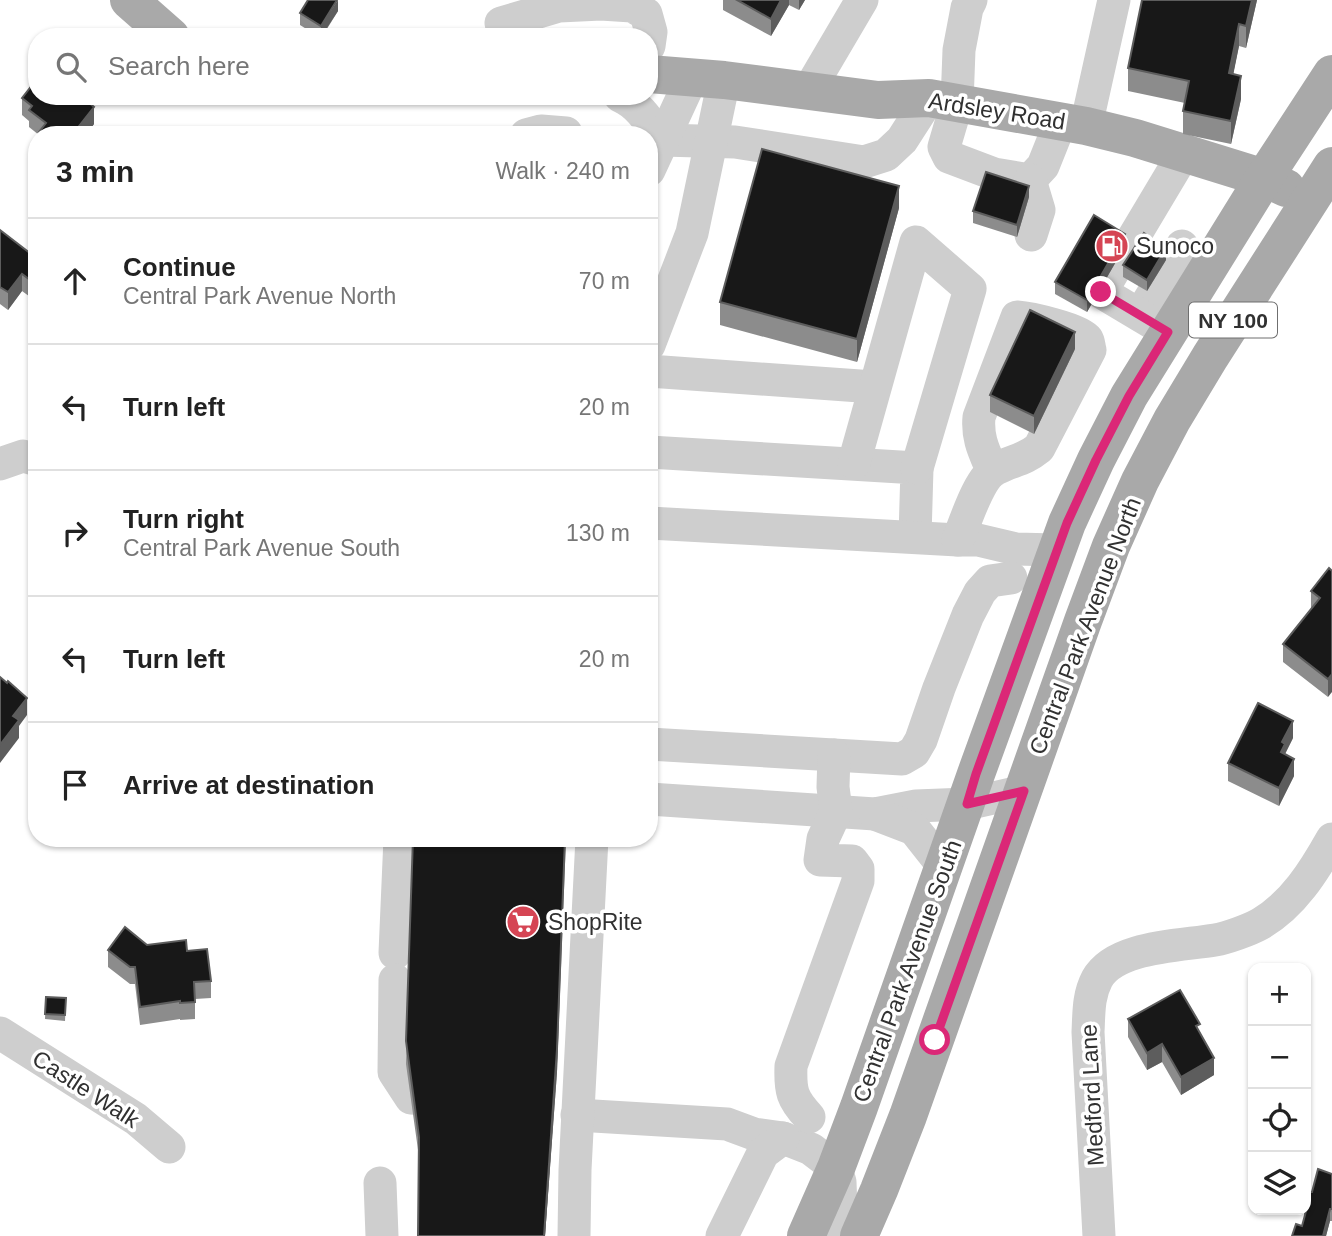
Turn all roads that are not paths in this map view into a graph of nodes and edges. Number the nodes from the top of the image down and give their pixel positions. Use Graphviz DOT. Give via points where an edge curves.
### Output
graph roads {
  1 [pos="129,0"];
  2 [pos="862,0"];
  3 [pos="971,0"];
  4 [pos="1114,0"];
  5 [pos="500,23"];
  6 [pos="161,28"];
  7 [pos="650,28"];
  8 [pos="1332,74"];
  9 [pos="658,75"];
  10 [pos="708,78"];
  11 [pos="809,90"];
  12 [pos="943,100"];
  13 [pos="635,105"];
  14 [pos="1074,124"];
  15 [pos="649,126"];
  16 [pos="658,138"];
  17 [pos="658,140"];
  18 [pos="711,142"];
  19 [pos="1184,153"];
  20 [pos="1332,166"];
  21 [pos="1264,178"];
  22 [pos="1030,180"];
  23 [pos="1321,204"];
  24 [pos="1142,223"];
  25 [pos="1031,234"];
  26 [pos="1196,255"];
  27 [pos="658,322"];
  28 [pos="1154,323"];
  29 [pos="658,372"];
  30 [pos="874,387"];
  31 [pos="658,452"];
  32 [pos="28,457"];
  33 [pos="854,463"];
  34 [pos="0,464"];
  35 [pos="918,468"];
  36 [pos="992,470"];
  37 [pos="658,523"];
  38 [pos="915,537"];
  39 [pos="958,540"];
  40 [pos="1056,550"];
  41 [pos="1010,578"];
  42 [pos="1037,604"];
  43 [pos="658,745"];
  44 [pos="834,755"];
  45 [pos="1024,791"];
  46 [pos="658,800"];
  47 [pos="967,804"];
  48 [pos="836,811"];
  49 [pos="875,814"];
  50 [pos="1332,839"];
  51 [pos="400,847"];
  52 [pos="592,847"];
  53 [pos="944,867"];
  54 [pos="0,1033"];
  55 [pos="862,1100"];
  56 [pos="454,1101"];
  57 [pos="577,1115"];
  58 [pos="809,1117"];
  59 [pos="727,1124"];
  60 [pos="783,1138"];
  61 [pos="169,1147"];
  62 [pos="836,1168"];
  63 [pos="380,1183"];
  64 [pos="382,1236"];
  65 [pos="574,1236"];
  66 [pos="722,1236"];
  67 [pos="806,1236"];
  68 [pos="842,1236"];
  69 [pos="859,1236"];
  70 [pos="1099,1236"];
  1 -- 6 [label="main road"];
  2 -- 11 [label="street"];
  3 -- 12 [label="street"];
  4 -- 14 [label="street"];
  5 -- 7 [label="street" via="559,6 601,4 632,6 646,14"];
  8 -- 21 [label="main road, Central Park Avenue South / NY 100"];
  9 -- 10 [label="main road, Ardsley Road"];
  10 -- 11 [label="main road, Ardsley Road"];
  10 -- 16 [label="street"];
  10 -- 18 [label="street"];
  11 -- 12 [label="main road, Ardsley Road" via="878,100"];
  12 -- 14 [label="main road, Ardsley Road"];
  12 -- 18 [label="street" via="886,155 864,162"];
  12 -- 22 [label="street" via="944,147 949,157 995,174"];
  13 -- 15 [label="street"];
  14 -- 19 [label="main road, Ardsley Road"];
  14 -- 22 [label="street"];
  17 -- 18 [label="street"];
  18 -- 27 [label="street" via="692,233"];
  19 -- 21 [label="main road, Ardsley Road"];
  19 -- 24 [label="street"];
  20 -- 23 [label="main road, Central Park Avenue North / NY 100"];
  21 -- 23 [label="main road, Ardsley Road"];
  21 -- 26 [label="main road, Central Park Avenue South / NY 100"];
  22 -- 25 [label="street" via="1039,210"];
  23 -- 45 [label="main road, Central Park Avenue North / NY 100" via="1209,357 1140,481 1111,546"];
  24 -- 26 [label="street"];
  24 -- 28 [label="street" via="1101,292"];
  26 -- 28 [label="main road, Central Park Avenue South / NY 100"];
  28 -- 40 [label="main road, Central Park Avenue South / NY 100" via="1129,396"];
  29 -- 30 [label="street"];
  30 -- 33 [label="street"];
  30 -- 35 [label="street" via="916,242 970,289"];
  31 -- 33 [label="street"];
  32 -- 34 [label="street"];
  33 -- 35 [label="street"];
  35 -- 38 [label="street"];
  36 -- 39 [label="street" via="975,496"];
  37 -- 38 [label="street"];
  38 -- 39 [label="street"];
  39 -- 40 [label="street"];
  39 -- 41 [label="street" via="976,558"];
  40 -- 42 [label="main road, Central Park Avenue South / NY 100"];
  41 -- 42 [label="street"];
  41 -- 44 [label="street" via="990,582 980,592 914,752 902,759"];
  42 -- 47 [label="main road, Central Park Avenue South / NY 100"];
  43 -- 44 [label="street"];
  44 -- 48 [label="street"];
  45 -- 47 [label="street"];
  45 -- 69 [label="main road, Central Park Avenue North / NY 100" via="908,1116"];
  46 -- 48 [label="street"];
  47 -- 49 [label="street" via="916,806"];
  47 -- 53 [label="main road, Central Park Avenue South / NY 100"];
  48 -- 49 [label="street"];
  48 -- 58 [label="street" via="823,839 820,860 852,862 858,869 858,881 791,1066 793,1094"];
  49 -- 53 [label="street" via="914,829"];
  50 -- 70 [label="street, Medford Lane" via="1311,875 1260,925 1218,939 1143,951 1112,962 1097,978 1089,1001 1088,1032"];
  51 -- 56 [label="street" via="394,1072 411,1098"];
  52 -- 57 [label="street"];
  53 -- 55 [label="main road, Central Park Avenue South / NY 100"];
  54 -- 61 [label="street, Castle Walk" via="136,1119"];
  55 -- 58 [label="street"];
  55 -- 62 [label="main road, Central Park Avenue South / NY 100"];
  57 -- 59 [label="street"];
  57 -- 65 [label="street"];
  58 -- 59 [label="street" via="756,1115"];
  59 -- 60 [label="street"];
  60 -- 62 [label="street" via="811,1149"];
  60 -- 66 [label="street" via="763,1153"];
  62 -- 67 [label="main road, Central Park Avenue South / NY 100"];
  62 -- 68 [label="street"];
  63 -- 64 [label="street"];
}
